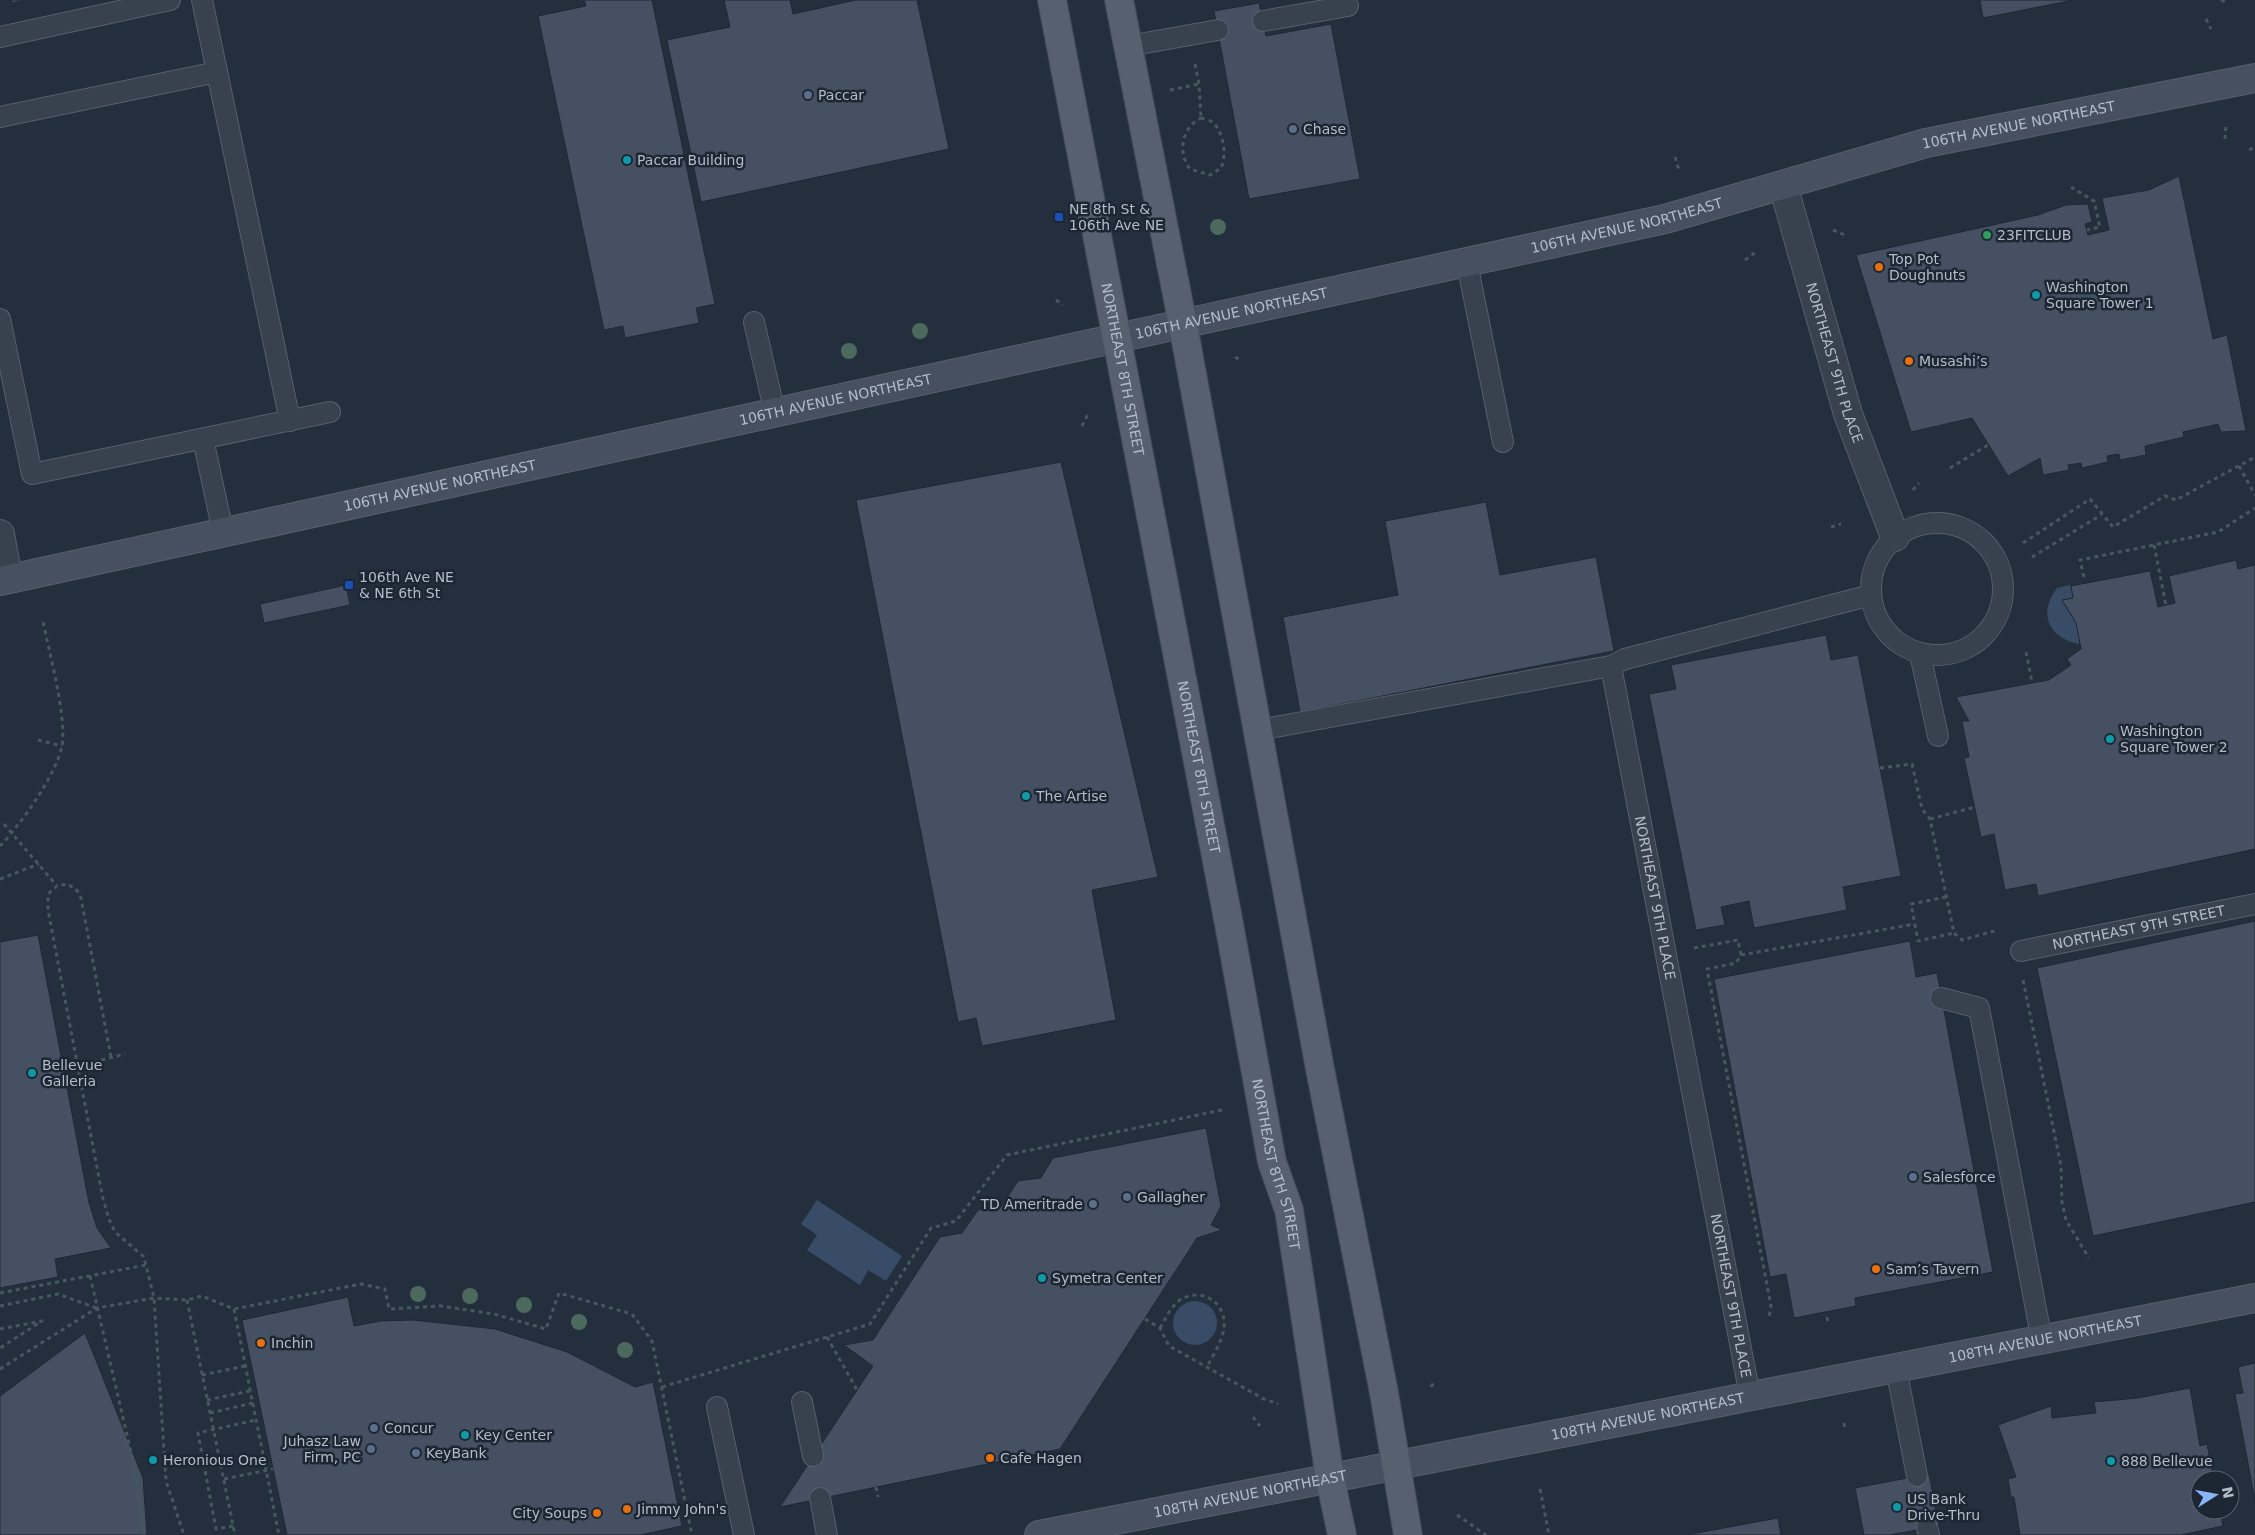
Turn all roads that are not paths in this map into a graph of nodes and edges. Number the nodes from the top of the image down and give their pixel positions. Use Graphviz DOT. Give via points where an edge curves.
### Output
graph roads {
  1 [pos="170,0"];
  2 [pos="202,0"];
  3 [pos="1052,0"];
  4 [pos="1119,0"];
  5 [pos="1348,6"];
  6 [pos="1263,21"];
  7 [pos="1218,30"];
  8 [pos="0,37"];
  9 [pos="1128,46"];
  10 [pos="218,72"];
  11 [pos="2255,78"];
  12 [pos="0,117"];
  13 [pos="1783,185"];
  14 [pos="1467,263"];
  15 [pos="0,319"];
  16 [pos="754,322"];
  17 [pos="1183,325"];
  18 [pos="1116,340"];
  19 [pos="330,412"];
  20 [pos="775,413"];
  21 [pos="290,421"];
  22 [pos="203,439"];
  23 [pos="1503,442"];
  24 [pos="223,532"];
  25 [pos="0,534"];
  26 [pos="1895,538"];
  27 [pos="4,580"];
  28 [pos="1871,595"];
  29 [pos="1920,654"];
  30 [pos="1611,666"];
  31 [pos="1258,730"];
  32 [pos="1938,736"];
  33 [pos="2255,904"];
  34 [pos="2021,951"];
  35 [pos="1941,998"];
  36 [pos="2255,1298"];
  37 [pos="2042,1341"];
  38 [pos="1896,1368"];
  39 [pos="1750,1396"];
  40 [pos="802,1402"];
  41 [pos="717,1407"];
  42 [pos="813,1456"];
  43 [pos="1396,1464"];
  44 [pos="1917,1476"];
  45 [pos="1330,1478"];
  46 [pos="820,1498"];
  47 [pos="744,1535"];
  48 [pos="827,1535"];
  49 [pos="1039,1535"];
  50 [pos="1342,1535"];
  51 [pos="1408,1535"];
  1 -- 8 [label="lane"];
  2 -- 10 [label="lane"];
  3 -- 18 [label="main road, NORTHEAST 8TH STREET"];
  4 -- 9 [label="main road"];
  5 -- 6 [label="lane"];
  7 -- 9 [label="lane"];
  9 -- 17 [label="main road"];
  10 -- 12 [label="lane"];
  10 -- 21 [label="lane"];
  11 -- 13 [label="street, 106TH AVENUE NORTHEAST" via="1926,143"];
  13 -- 14 [label="street, 106TH AVENUE NORTHEAST" via="1665,219"];
  13 -- 26 [label="street, NORTHEAST 9TH PLACE" via="1848,414"];
  14 -- 17 [label="street, 106TH AVENUE NORTHEAST"];
  14 -- 23 [label="lane"];
  15 -- 22 [label="lane" via="32,474"];
  16 -- 20 [label="lane"];
  17 -- 18 [label="street, 106TH AVENUE NORTHEAST"];
  17 -- 31 [label="main road"];
  18 -- 20 [label="street, 106TH AVENUE NORTHEAST"];
  18 -- 45 [label="main road, NORTHEAST 8TH STREET" via="1272,1162 1290,1210"];
  19 -- 21 [label="lane"];
  20 -- 24 [label="street, 106TH AVENUE NORTHEAST"];
  21 -- 22 [label="lane"];
  22 -- 24 [label="lane"];
  24 -- 27 [label="street, 106TH AVENUE NORTHEAST"];
  25 -- 27 [label="street"];
  26 -- 28 [label="lane" via="1881,553 1873,572"];
  26 -- 29 [label="lane" via="1917,526 1941,523 1964,529 1985,543 1998,563 2003,587 1999,612 1987,633 1968,648 1944,655"];
  28 -- 29 [label="lane" via="1875,613 1886,631 1900,645"];
  28 -- 30 [label="lane" via="1625,659"];
  29 -- 32 [label="lane"];
  30 -- 31 [label="lane"];
  30 -- 39 [label="lane, NORTHEAST 9TH PLACE"];
  31 -- 43 [label="main road"];
  33 -- 34 [label="lane, NORTHEAST 9TH STREET"];
  35 -- 37 [label="lane" via="1979,1008"];
  36 -- 37 [label="street, 108TH AVENUE NORTHEAST"];
  37 -- 38 [label="street, 108TH AVENUE NORTHEAST"];
  38 -- 39 [label="street, 108TH AVENUE NORTHEAST"];
  38 -- 44 [label="lane"];
  39 -- 43 [label="street, 108TH AVENUE NORTHEAST"];
  40 -- 42 [label="lane"];
  41 -- 47 [label="lane"];
  43 -- 45 [label="street, 108TH AVENUE NORTHEAST"];
  43 -- 51 [label="main road"];
  45 -- 49 [label="street, 108TH AVENUE NORTHEAST"];
  45 -- 50 [label="main road, NORTHEAST 8TH STREET"];
  46 -- 48 [label="lane"];
}
